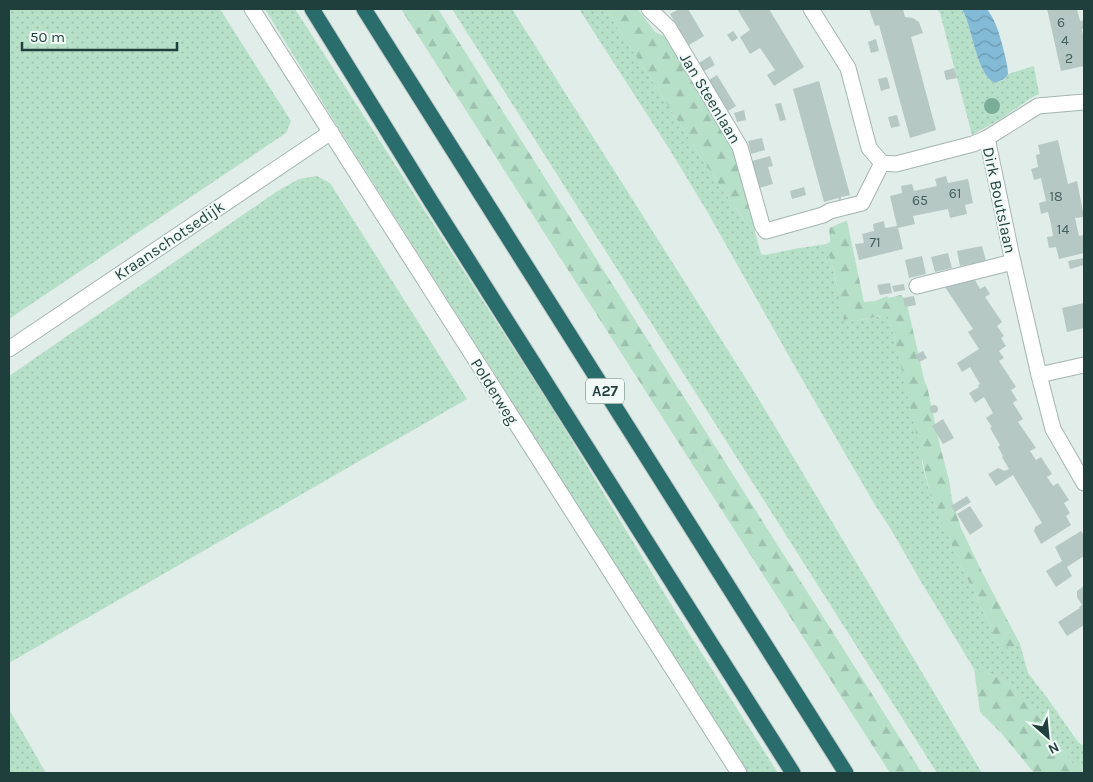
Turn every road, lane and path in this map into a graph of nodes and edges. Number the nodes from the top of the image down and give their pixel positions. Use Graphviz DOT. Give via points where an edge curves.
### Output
graph roads {
  1 [pos="252,9"];
  2 [pos="312,9"];
  3 [pos="364,9"];
  4 [pos="649,9"];
  5 [pos="811,9"];
  6 [pos="1084,102"];
  7 [pos="331,132"];
  8 [pos="986,138"];
  9 [pos="882,163"];
  10 [pos="1013,262"];
  11 [pos="917,286"];
  12 [pos="9,350"];
  13 [pos="1084,366"];
  14 [pos="1039,375"];
  15 [pos="1084,483"];
  16 [pos="738,773"];
  17 [pos="793,773"];
  18 [pos="846,773"];
  1 -- 7 [label="street, Polderweg"];
  2 -- 17 [label="highway, A27"];
  3 -- 18 [label="highway, A27"];
  4 -- 9 [label="street, Jan Steenlaan" via="669,28 740,147 766,231 862,203"];
  5 -- 9 [label="street" via="848,68 869,148"];
  6 -- 8 [label="street" via="1038,106"];
  7 -- 12 [label="street, Kraanschotsedijk"];
  7 -- 16 [label="street, Polderweg"];
  8 -- 9 [label="street" via="896,164"];
  8 -- 10 [label="street, Dirk Boutslaan"];
  10 -- 11 [label="street, Dirk Boutslaan"];
  10 -- 14 [label="street, Dirk Boutslaan"];
  13 -- 14 [label="street"];
  14 -- 15 [label="street, Dirk Boutslaan" via="1053,429"];
}
